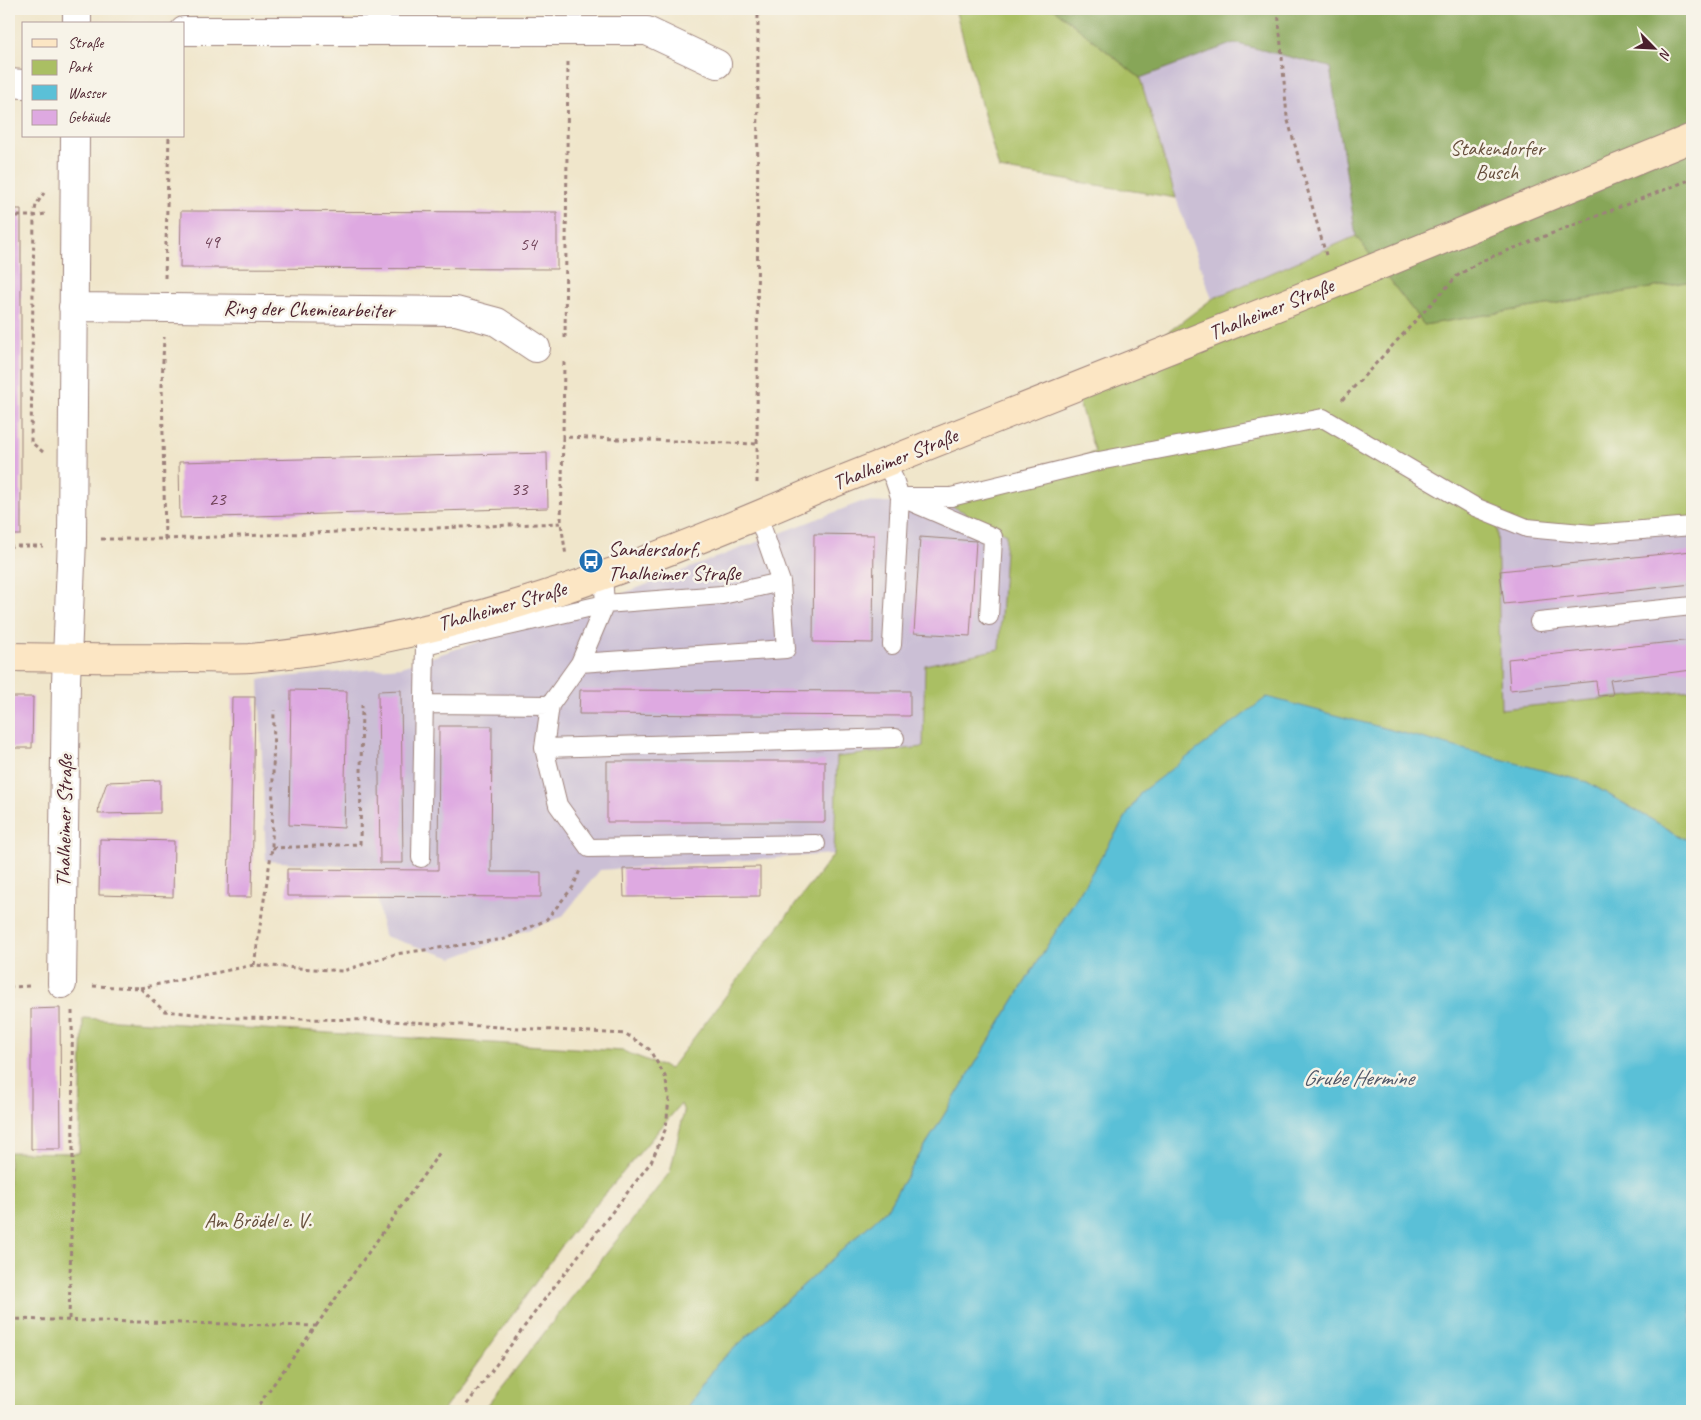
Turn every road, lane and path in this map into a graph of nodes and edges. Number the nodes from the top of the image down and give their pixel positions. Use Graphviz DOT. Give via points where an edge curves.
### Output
graph roads {
  1 [pos="77,9"];
  2 [pos="758,9"];
  3 [pos="1278,9"];
  4 [pos="76,22"];
  5 [pos="568,30"];
  6 [pos="185,31"];
  7 [pos="717,64"];
  8 [pos="9,84"];
  9 [pos="22,84"];
  10 [pos="75,138"];
  11 [pos="169,138"];
  12 [pos="1692,138"];
  13 [pos="1692,178"];
  14 [pos="46,190"];
  15 [pos="1334,284"];
  16 [pos="73,307"];
  17 [pos="165,308"];
  18 [pos="565,346"];
  19 [pos="536,348"];
  20 [pos="564,356"];
  21 [pos="1323,418"];
  22 [pos="563,437"];
  23 [pos="756,444"];
  24 [pos="45,454"];
  25 [pos="885,463"];
  26 [pos="900,497"];
  27 [pos="758,516"];
  28 [pos="561,523"];
  29 [pos="1692,526"];
  30 [pos="165,538"];
  31 [pos="62,543"];
  32 [pos="9,546"];
  33 [pos="603,576"];
  34 [pos="781,582"];
  35 [pos="570,587"];
  36 [pos="604,604"];
  37 [pos="1692,606"];
  38 [pos="989,616"];
  39 [pos="1539,622"];
  40 [pos="892,645"];
  41 [pos="9,657"];
  42 [pos="68,658"];
  43 [pos="580,663"];
  44 [pos="424,704"];
  45 [pos="362,705"];
  46 [pos="550,706"];
  47 [pos="274,710"];
  48 [pos="895,738"];
  49 [pos="544,748"];
  50 [pos="816,844"];
  51 [pos="272,848"];
  52 [pos="589,848"];
  53 [pos="421,858"];
  54 [pos="254,965"];
  55 [pos="62,984"];
  56 [pos="9,987"];
  57 [pos="140,988"];
  58 [pos="440,1152"];
  59 [pos="9,1319"];
  60 [pos="70,1319"];
  61 [pos="316,1326"];
  62 [pos="254,1411"];
  63 [pos="462,1411"];
  1 -- 4 [label="street"];
  2 -- 23 [label="path"];
  3 -- 15 [label="path" via="1287,118"];
  5 -- 6 [label="street"];
  5 -- 7 [label="street" via="648,31"];
  5 -- 18 [label="path"];
  8 -- 9 [label="street"];
  10 -- 16 [label="street"];
  11 -- 17 [label="path"];
  12 -- 15 [label="street, Thalheimer Straße"];
  13 -- 21 [label="path" via="1481,261 1457,276"];
  14 -- 24 [label="path" via="36,205 34,216 31,442"];
  15 -- 25 [label="street, Thalheimer Straße"];
  16 -- 17 [label="street, Ring der Chemiearbeiter"];
  16 -- 31 [label="street"];
  17 -- 19 [label="street, Ring der Chemiearbeiter" via="456,311 497,322"];
  17 -- 30 [label="path" via="162,385"];
  20 -- 22 [label="path"];
  21 -- 26 [label="lane" via="1099,461 951,497"];
  21 -- 29 [label="lane" via="1475,507 1527,528 1592,534"];
  22 -- 23 [label="path"];
  22 -- 28 [label="path"];
  23 -- 27 [label="path"];
  25 -- 26 [label="lane"];
  25 -- 27 [label="street, Thalheimer Straße"];
  26 -- 38 [label="lane" via="993,537"];
  26 -- 40 [label="lane"];
  27 -- 33 [label="street, Thalheimer Straße"];
  27 -- 34 [label="lane"];
  28 -- 30 [label="path"];
  28 -- 35 [label="path"];
  30 -- 31 [label="path"];
  31 -- 32 [label="path"];
  31 -- 42 [label="street"];
  33 -- 35 [label="street, Thalheimer Straße"];
  33 -- 36 [label="lane"];
  34 -- 36 [label="lane" via="722,594"];
  34 -- 43 [label="lane" via="786,649"];
  35 -- 42 [label="street, Thalheimer Straße" via="448,622 333,648 249,658"];
  36 -- 43 [label="lane"];
  36 -- 44 [label="lane" via="425,645"];
  37 -- 39 [label="lane"];
  41 -- 42 [label="street, Thalheimer Straße"];
  42 -- 55 [label="street, Thalheimer Straße"];
  43 -- 46 [label="lane"];
  44 -- 46 [label="lane"];
  44 -- 53 [label="lane"];
  45 -- 51 [label="path" via="360,844"];
  46 -- 49 [label="lane"];
  47 -- 51 [label="path"];
  48 -- 49 [label="lane"];
  49 -- 52 [label="lane" via="558,805"];
  50 -- 52 [label="lane"];
  51 -- 54 [label="path"];
  52 -- 54 [label="path" via="573,887 546,920 505,939 395,954 343,971"];
  54 -- 57 [label="path"];
  55 -- 56 [label="path"];
  55 -- 57 [label="path"];
  55 -- 60 [label="path" via="72,996"];
  57 -- 63 [label="path" via="164,1011 237,1018 373,1020 626,1034 649,1048 665,1076 669,1098 666,1128 652,1162"];
  58 -- 61 [label="path"];
  59 -- 60 [label="path"];
  60 -- 61 [label="path"];
  61 -- 62 [label="path"];
}
